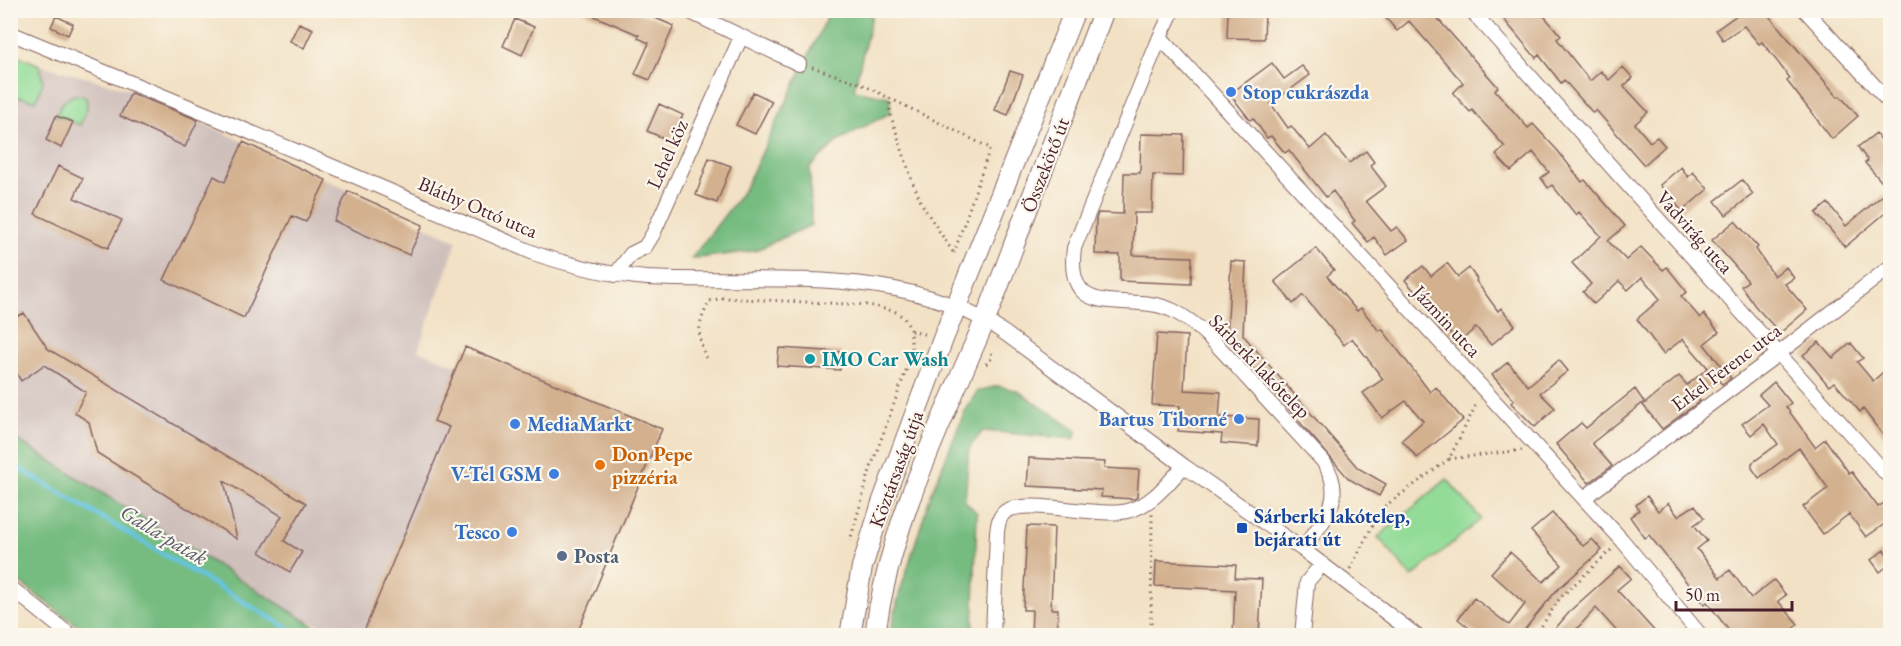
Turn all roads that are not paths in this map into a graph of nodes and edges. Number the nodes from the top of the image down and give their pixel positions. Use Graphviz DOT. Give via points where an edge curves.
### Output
graph roads {
  1 [pos="686,10"];
  2 [pos="1075,10"];
  3 [pos="1104,10"];
  4 [pos="1173,10"];
  5 [pos="1471,10"];
  6 [pos="1805,10"];
  7 [pos="10,33"];
  8 [pos="741,37"];
  9 [pos="1160,37"];
  10 [pos="800,64"];
  11 [pos="1890,103"];
  12 [pos="1890,267"];
  13 [pos="615,275"];
  14 [pos="957,306"];
  15 [pos="985,319"];
  16 [pos="1778,354"];
  17 [pos="1184,466"];
  18 [pos="1890,478"];
  19 [pos="1584,498"];
  20 [pos="1302,549"];
  21 [pos="1322,564"];
  22 [pos="10,587"];
  23 [pos="71,636"];
  24 [pos="850,636"];
  25 [pos="875,636"];
  26 [pos="993,636"];
  27 [pos="1302,636"];
  28 [pos="1417,636"];
  29 [pos="1701,636"];
  1 -- 8 [label="street"];
  2 -- 14 [label="street, Összekötő út"];
  3 -- 15 [label="street, Összekötő út"];
  4 -- 9 [label="street, Sárberki lakótelep"];
  5 -- 16 [label="street, Vadvirág utca"];
  6 -- 11 [label="street"];
  7 -- 13 [label="street, Bláthy Ottó utca" via="536,254 573,267"];
  8 -- 10 [label="street"];
  8 -- 13 [label="street, Lehel köz" via="653,234"];
  9 -- 19 [label="street, Jázmin utca"];
  9 -- 20 [label="street, Sárberki lakótelep" via="1074,248 1074,277 1089,298 1163,306 1185,317 1212,340 1323,461 1334,487 1333,500 1328,514"];
  12 -- 16 [label="street, Erkel Ferenc utca"];
  13 -- 14 [label="street, Bláthy Ottó utca" via="845,282 894,289"];
  14 -- 15 [label="street, Bláthy Ottó utca"];
  14 -- 24 [label="street, Köztársaság útja" via="882,503 862,567"];
  15 -- 17 [label="street, Bláthy Ottó utca"];
  15 -- 25 [label="street, Köztársaság útja" via="898,533"];
  16 -- 18 [label="street, Vadvirág utca"];
  16 -- 19 [label="street, Erkel Ferenc utca"];
  17 -- 20 [label="street, Bláthy Ottó utca"];
  17 -- 26 [label="street" via="1152,499 1124,512 1025,507 1006,511 999,519 997,532"];
  19 -- 29 [label="street, Jázmin utca"];
  20 -- 21 [label="street, Bláthy Ottó utca"];
  21 -- 27 [label="street" via="1307,582"];
  21 -- 28 [label="street, Bláthy Ottó utca"];
  22 -- 23 [label="street"];
}
